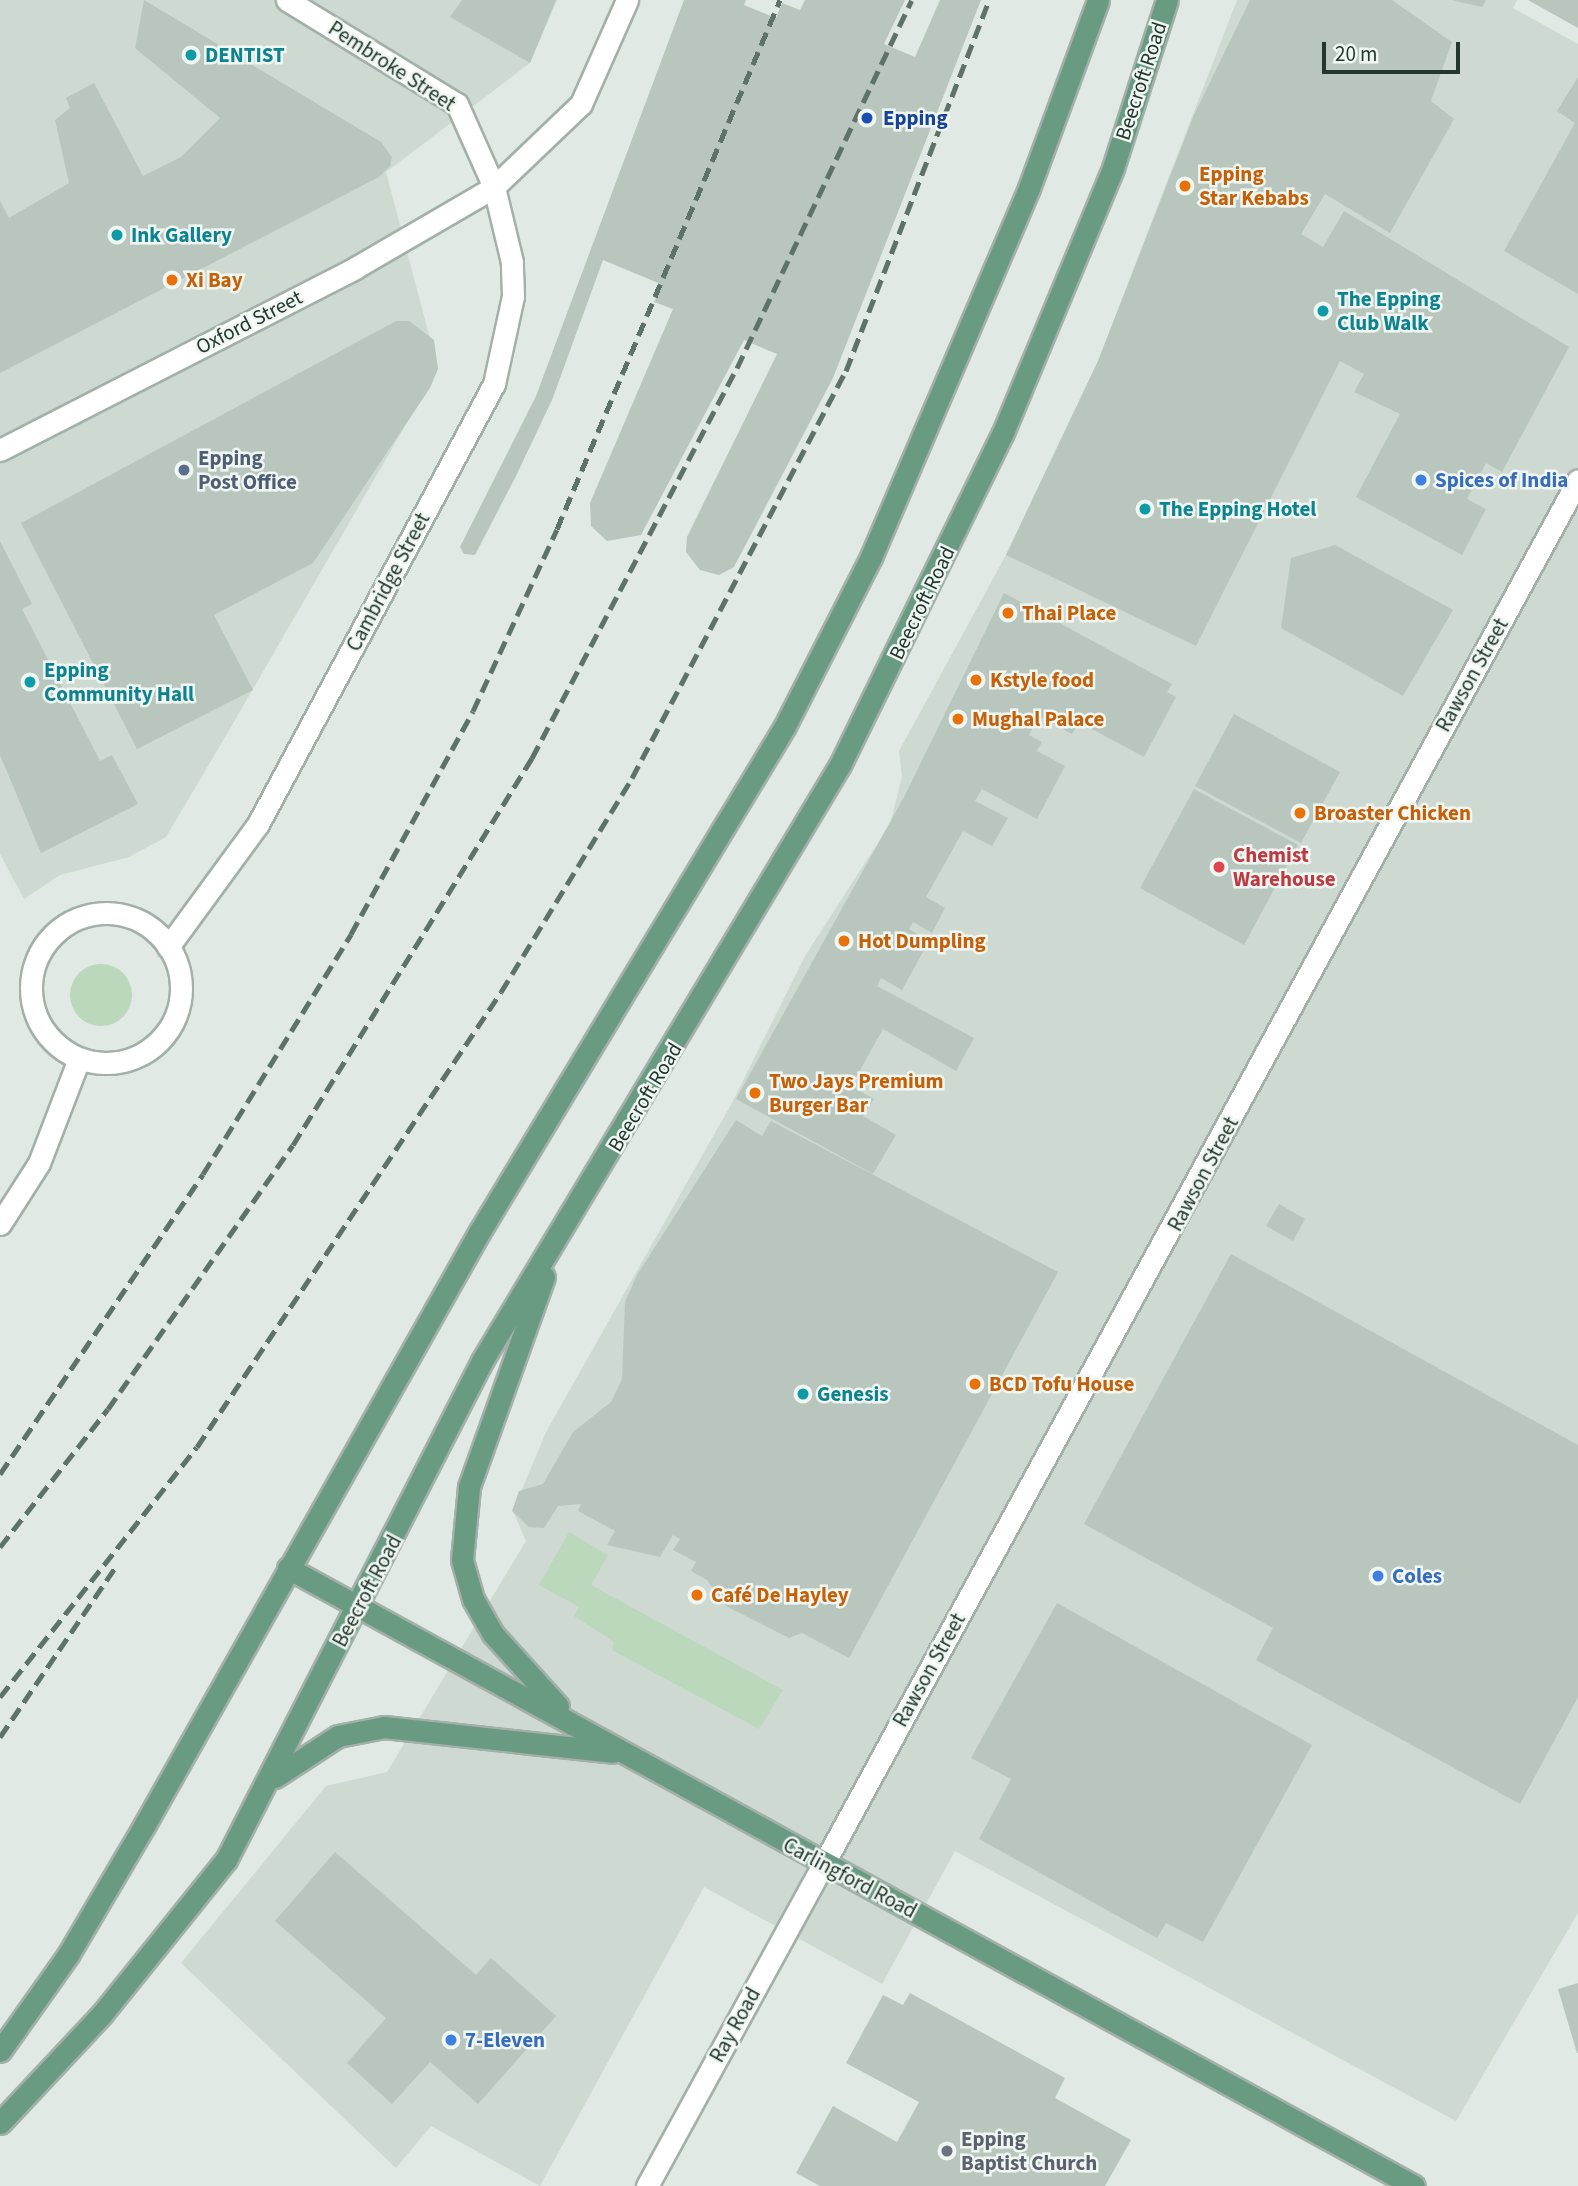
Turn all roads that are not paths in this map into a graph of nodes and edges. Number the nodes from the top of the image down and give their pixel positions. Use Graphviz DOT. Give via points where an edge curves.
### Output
graph roads {
  1 [pos="288,0"];
  2 [pos="627,0"];
  3 [pos="1098,0"];
  4 [pos="1167,0"];
  5 [pos="494,187"];
  6 [pos="0,450"];
  7 [pos="1578,480"];
  8 [pos="169,947"];
  9 [pos="79,1059"];
  10 [pos="0,1224"];
  11 [pos="555,1245"];
  12 [pos="288,1568"];
  13 [pos="359,1606"];
  14 [pos="622,1753"];
  15 [pos="251,1815"];
  16 [pos="823,1864"];
  17 [pos="0,2051"];
  18 [pos="0,2123"];
  19 [pos="647,2186"];
  20 [pos="1414,2186"];
  1 -- 5 [label="street, Pembroke Street" via="457,104"];
  2 -- 5 [label="street, Oxford Street" via="581,104"];
  3 -- 12 [label="main road" via="1029,188 876,544 785,726 480,1231"];
  4 -- 11 [label="main road, Beecroft Road" via="1113,168 927,594 793,850"];
  5 -- 6 [label="street, Oxford Street" via="355,268"];
  5 -- 8 [label="street, Cambridge Street" via="512,262 513,296 494,384 258,824"];
  7 -- 16 [label="street, Rawson Street"];
  8 -- 9 [label="street" via="181,992 164,1036 125,1061"];
  8 -- 9 [label="street" via="132,918 109,913 86,915 47,941 32,972 33,1007 42,1029"];
  9 -- 10 [label="street" via="39,1163"];
  11 -- 13 [label="main road, Beecroft Road" via="482,1362"];
  11 -- 14 [label="main road" via="469,1487 462,1560 481,1617 518,1667 551,1701"];
  12 -- 13 [label="main road, Carlingford Road"];
  12 -- 17 [label="main road" via="75,1943"];
  13 -- 14 [label="main road, Carlingford Road"];
  13 -- 15 [label="main road, Beecroft Road"];
  14 -- 15 [label="main road" via="384,1727 338,1736 279,1770"];
  14 -- 16 [label="main road, Carlingford Road"];
  15 -- 18 [label="main road, Beecroft Road" via="226,1860 158,1949"];
  16 -- 19 [label="street, Ray Road"];
  16 -- 20 [label="main road, Carlingford Road"];
}
